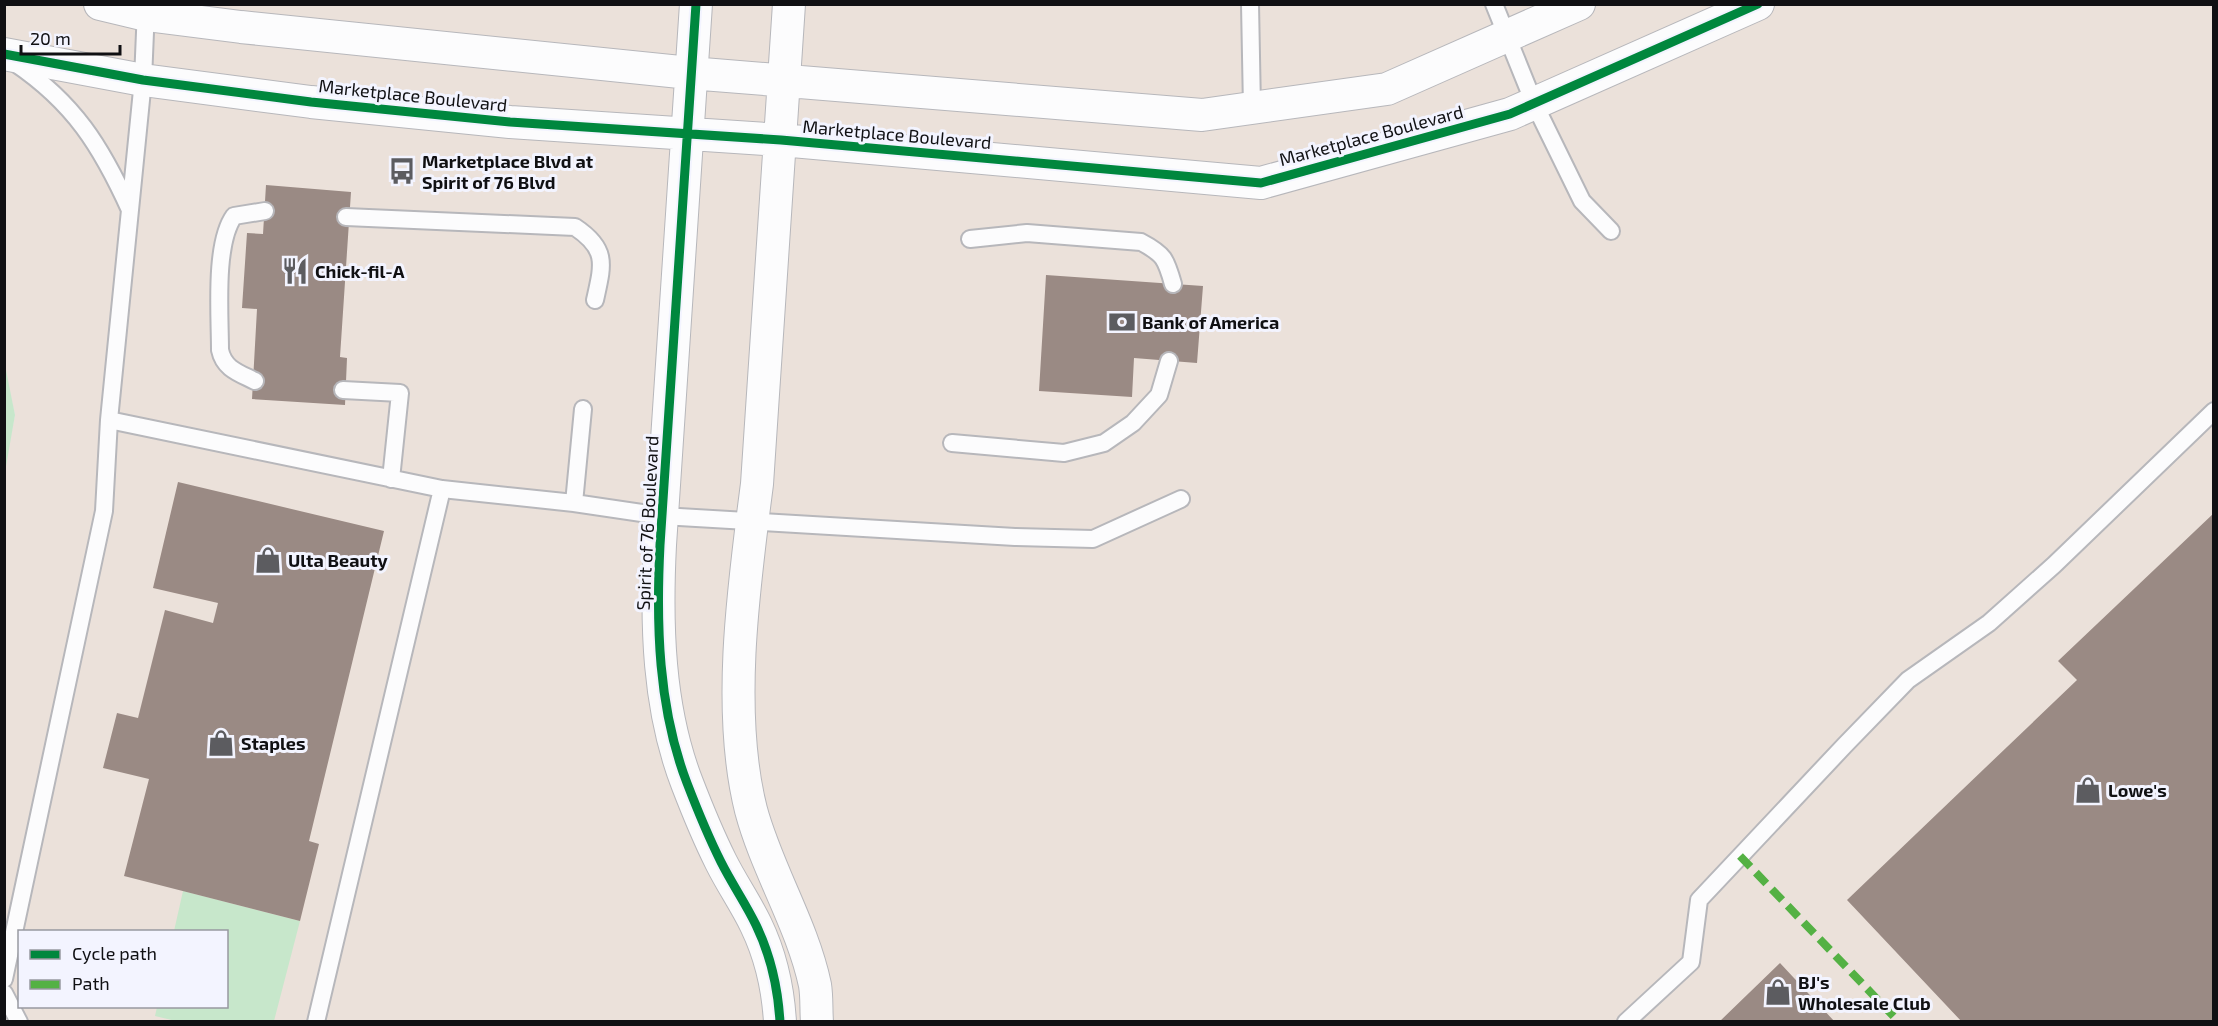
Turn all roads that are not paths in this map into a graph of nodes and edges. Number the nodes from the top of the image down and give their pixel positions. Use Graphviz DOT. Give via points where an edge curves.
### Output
graph roads {
  1 [pos="100,4"];
  2 [pos="696,4"];
  3 [pos="789,4"];
  4 [pos="1250,4"];
  5 [pos="1494,4"];
  6 [pos="1579,4"];
  7 [pos="1758,4"];
  8 [pos="146,10"];
  9 [pos="1505,37"];
  10 [pos="4,55"];
  11 [pos="690,73"];
  12 [pos="143,80"];
  13 [pos="783,81"];
  14 [pos="1534,103"];
  15 [pos="1252,108"];
  16 [pos="686,133"];
  17 [pos="781,140"];
  18 [pos="130,211"];
  19 [pos="265,211"];
  20 [pos="346,217"];
  21 [pos="1611,231"];
  22 [pos="970,239"];
  23 [pos="1173,284"];
  24 [pos="596,300"];
  25 [pos="1169,361"];
  26 [pos="255,381"];
  27 [pos="343,390"];
  28 [pos="584,409"];
  29 [pos="2214,411"];
  30 [pos="109,420"];
  31 [pos="952,443"];
  32 [pos="391,479"];
  33 [pos="442,489"];
  34 [pos="1181,499"];
  35 [pos="574,503"];
  36 [pos="662,516"];
  37 [pos="752,522"];
  38 [pos="4,979"];
  39 [pos="4,993"];
  40 [pos="19,1022"];
  41 [pos="316,1022"];
  42 [pos="780,1022"];
  43 [pos="817,1022"];
  44 [pos="1626,1022"];
  1 -- 8 [label="street"];
  2 -- 11 [label="street, Spirit of 76 Boulevard"];
  3 -- 13 [label="street"];
  4 -- 15 [label="lane"];
  5 -- 9 [label="lane"];
  6 -- 9 [label="street"];
  7 -- 14 [label="street, Marketplace Boulevard"];
  8 -- 11 [label="street"];
  8 -- 12 [label="lane"];
  9 -- 14 [label="lane"];
  9 -- 15 [label="street" via="1387,89"];
  10 -- 12 [label="street, Marketplace Boulevard"];
  10 -- 18 [label="lane" via="45,83 80,121 108,162"];
  11 -- 13 [label="street"];
  11 -- 16 [label="street, Spirit of 76 Boulevard"];
  12 -- 16 [label="street, Marketplace Boulevard" via="510,122"];
  12 -- 18 [label="lane"];
  13 -- 15 [label="street" via="1202,115"];
  13 -- 17 [label="street"];
  14 -- 17 [label="street, Marketplace Boulevard" via="1510,114 1261,183"];
  14 -- 21 [label="lane" via="1582,201"];
  16 -- 17 [label="street, Marketplace Boulevard"];
  16 -- 36 [label="street, Spirit of 76 Boulevard"];
  17 -- 37 [label="street"];
  18 -- 30 [label="lane"];
  19 -- 26 [label="lane" via="234,216 226,226 222,264 219,350 228,368"];
  20 -- 24 [label="lane" via="575,227 592,239 600,252 602,268"];
  22 -- 23 [label="lane" via="1028,233 1141,242 1166,260"];
  25 -- 31 [label="lane" via="1159,395 1133,423 1104,443 1064,453"];
  27 -- 32 [label="lane" via="400,393"];
  28 -- 35 [label="lane"];
  29 -- 44 [label="lane" via="2054,565 1989,623 1908,680 1844,746 1699,900 1691,962"];
  30 -- 32 [label="lane"];
  30 -- 38 [label="lane" via="104,511"];
  32 -- 33 [label="lane"];
  33 -- 35 [label="lane"];
  33 -- 41 [label="lane"];
  34 -- 37 [label="lane" via="1093,538"];
  35 -- 36 [label="lane"];
  36 -- 37 [label="lane"];
  36 -- 42 [label="street, Spirit of 76 Boulevard" via="657,591 659,645 669,719 686,782 721,862 757,927 778,987"];
  37 -- 43 [label="street" via="740,671 739,747 752,810 815,986"];
  39 -- 40 [label="lane"];
}
